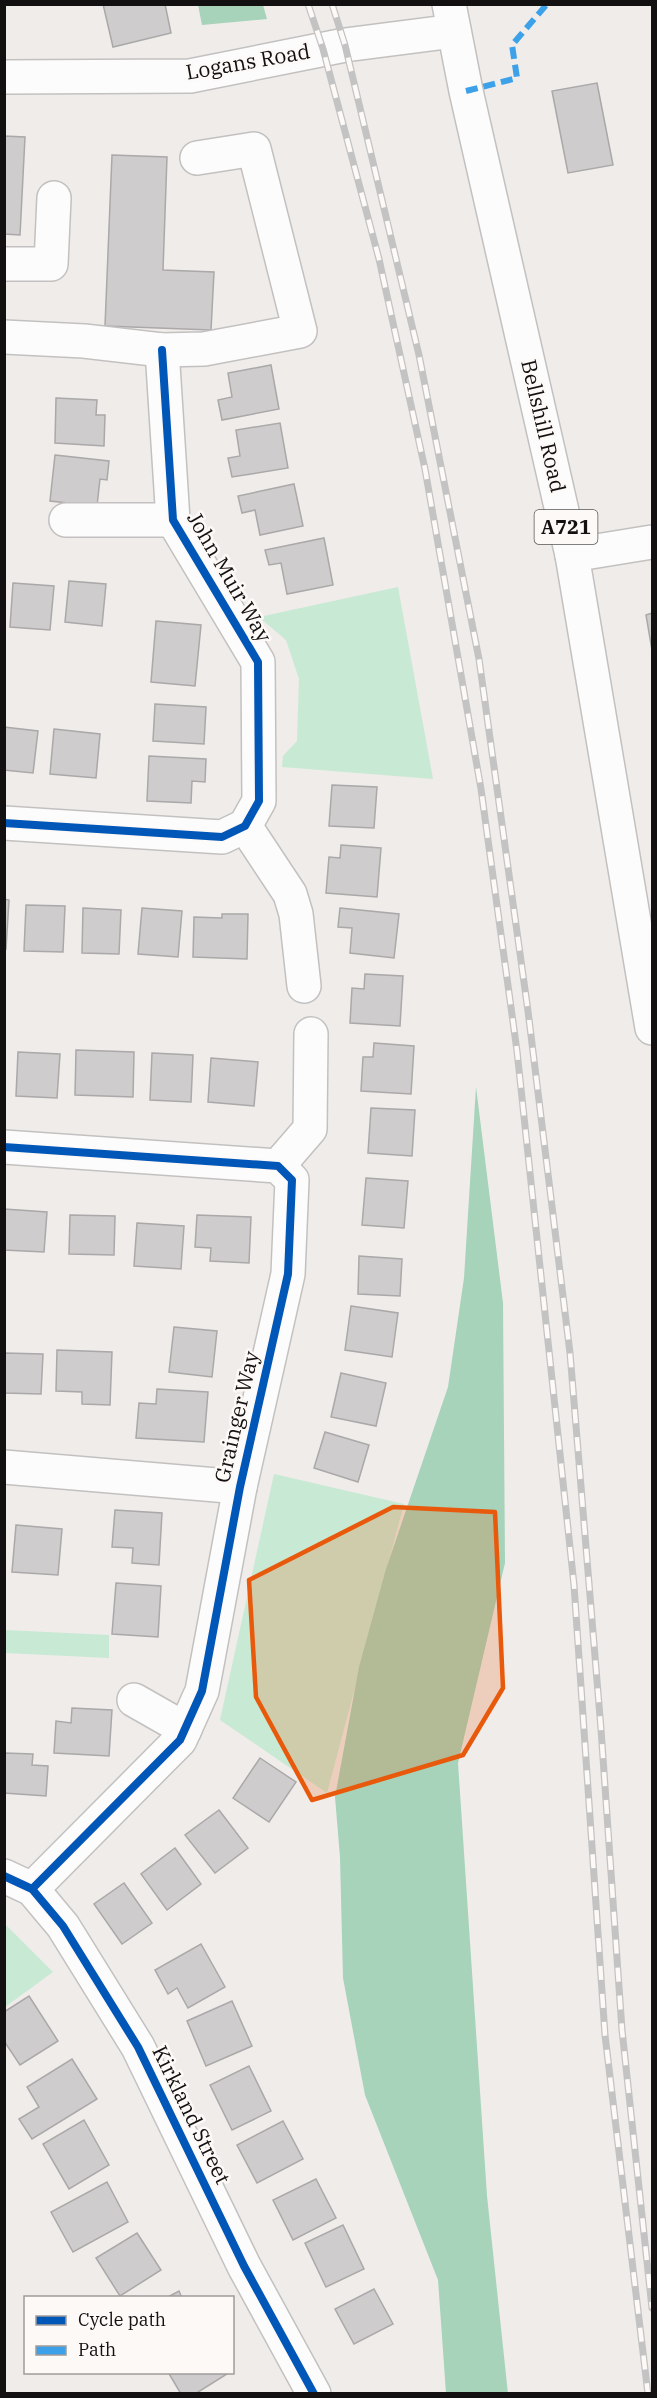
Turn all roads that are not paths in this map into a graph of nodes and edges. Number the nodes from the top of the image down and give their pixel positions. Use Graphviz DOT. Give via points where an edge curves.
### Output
graph roads {
  1 [pos="452,18"];
  2 [pos="4,77"];
  3 [pos="198,158"];
  4 [pos="54,198"];
  5 [pos="4,264"];
  6 [pos="4,337"];
  7 [pos="162,350"];
  8 [pos="66,520"];
  9 [pos="173,520"];
  10 [pos="652,542"];
  11 [pos="572,555"];
  12 [pos="4,823"];
  13 [pos="245,826"];
  14 [pos="304,986"];
  15 [pos="652,1028"];
  16 [pos="311,1034"];
  17 [pos="4,1147"];
  18 [pos="278,1166"];
  19 [pos="4,1467"];
  20 [pos="240,1486"];
  21 [pos="134,1700"];
  22 [pos="185,1729"];
  23 [pos="18,1883"];
  24 [pos="314,2394"];
  1 -- 2 [label="street, Logans Road" via="345,45 190,76"];
  1 -- 11 [label="street, Bellshill Road / A721"];
  3 -- 7 [label="street" via="254,149 300,331 204,349"];
  4 -- 5 [label="street" via="51,264"];
  6 -- 7 [label="street"];
  7 -- 9 [label="street, John Muir Way"];
  8 -- 9 [label="street"];
  9 -- 13 [label="street, John Muir Way" via="258,662 259,801"];
  10 -- 11 [label="street"];
  11 -- 15 [label="street, Bellshill Road / A721"];
  12 -- 13 [label="street" via="222,837"];
  13 -- 14 [label="street" via="290,894"];
  16 -- 18 [label="street" via="310,1129"];
  17 -- 18 [label="street"];
  18 -- 20 [label="street, Grainger Way" via="292,1180 288,1274"];
  19 -- 20 [label="street, Grainger Way"];
  20 -- 22 [label="street, Grainger Way" via="202,1691"];
  21 -- 22 [label="street"];
  22 -- 23 [label="street, Grainger Way" via="180,1740"];
  23 -- 24 [label="street, Kirkland Street" via="63,1926 138,2047 244,2266"];
}
